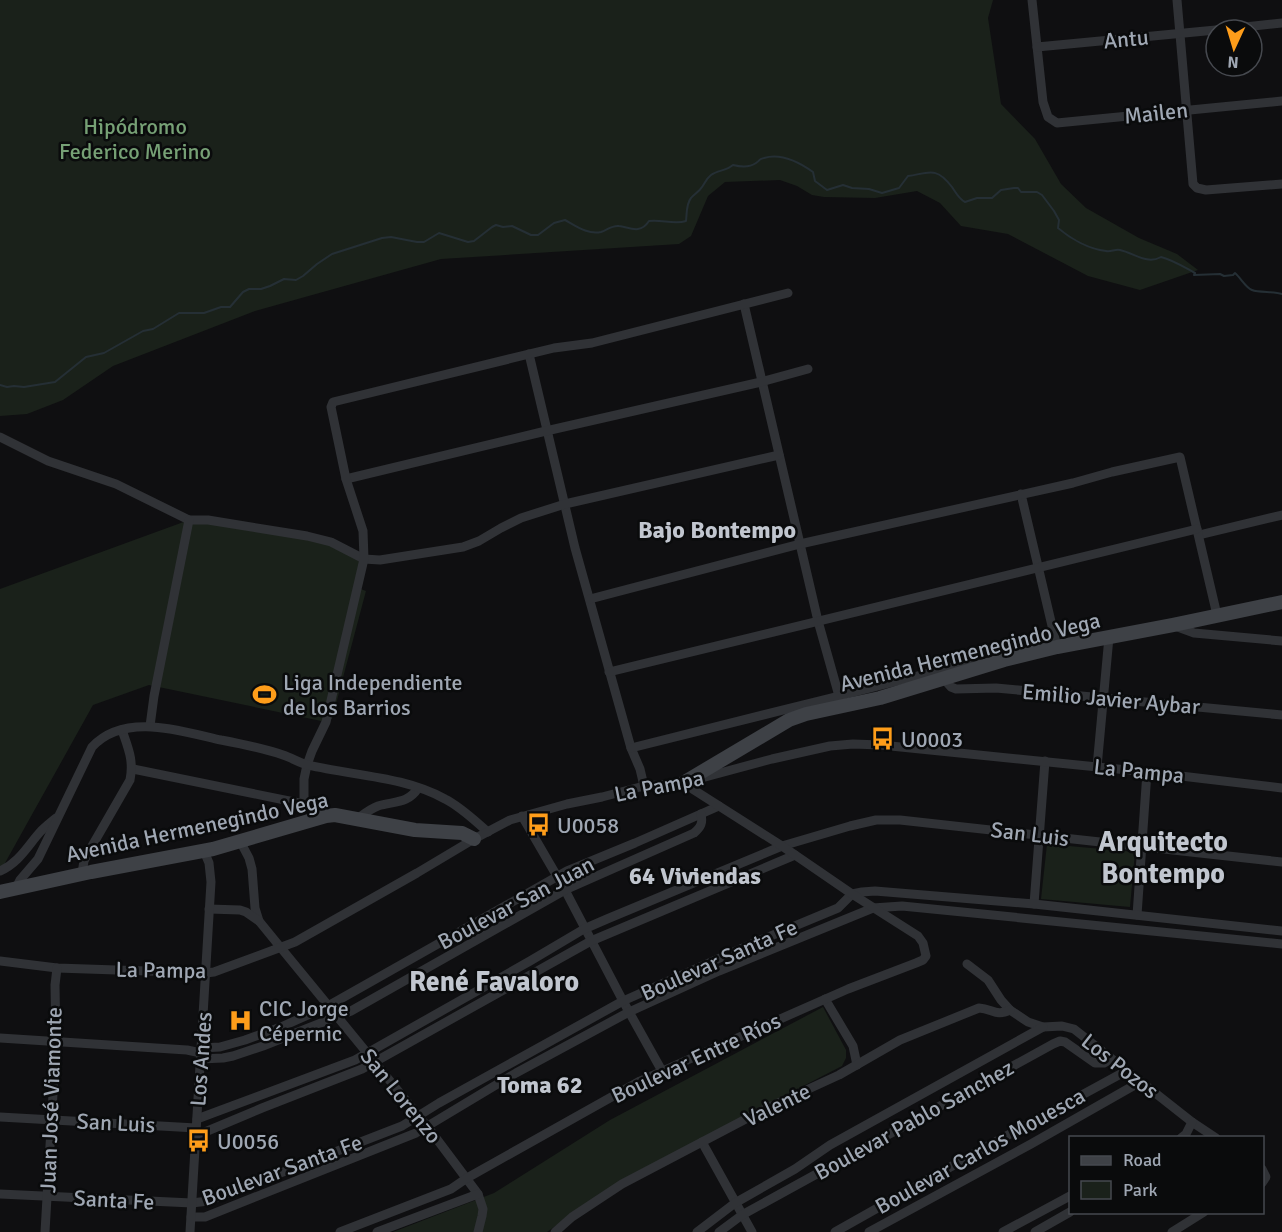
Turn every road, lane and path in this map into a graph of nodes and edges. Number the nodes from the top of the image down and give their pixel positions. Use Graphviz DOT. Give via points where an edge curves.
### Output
graph roads {
  1 [pos="1032,0"];
  2 [pos="1177,0"];
  3 [pos="1282,23"];
  4 [pos="1264,25"];
  5 [pos="1204,31"];
  6 [pos="1179,34"];
  7 [pos="1037,47"];
  8 [pos="1282,101"];
  9 [pos="1185,110"];
  10 [pos="1282,184"];
  11 [pos="788,293"];
  12 [pos="744,304"];
  13 [pos="528,354"];
  14 [pos="808,369"];
  15 [pos="761,382"];
  16 [pos="546,431"];
  17 [pos="0,437"];
  18 [pos="779,455"];
  19 [pos="346,479"];
  20 [pos="1021,494"];
  21 [pos="565,504"];
  22 [pos="1282,515"];
  23 [pos="189,520"];
  24 [pos="1198,532"];
  25 [pos="800,544"];
  26 [pos="364,559"];
  27 [pos="1038,568"];
  28 [pos="590,599"];
  29 [pos="1282,602"];
  30 [pos="1217,615"];
  31 [pos="818,621"];
  32 [pos="1173,625"];
  33 [pos="1109,638"];
  34 [pos="1282,641"];
  35 [pos="1057,647"];
  36 [pos="988,664"];
  37 [pos="609,672"];
  38 [pos="943,678"];
  39 [pos="1104,698"];
  40 [pos="841,701"];
  41 [pos="1282,715"];
  42 [pos="150,726"];
  43 [pos="122,730"];
  44 [pos="631,748"];
  45 [pos="1045,761"];
  46 [pos="307,765"];
  47 [pos="1097,767"];
  48 [pos="133,769"];
  49 [pos="1147,772"];
  50 [pos="683,783"];
  51 [pos="644,786"];
  52 [pos="418,788"];
  53 [pos="1282,788"];
  54 [pos="304,804"];
  55 [pos="719,806"];
  56 [pos="701,814"];
  57 [pos="326,816"];
  58 [pos="522,816"];
  59 [pos="58,817"];
  60 [pos="357,819"];
  61 [pos="489,831"];
  62 [pos="1038,834"];
  63 [pos="474,839"];
  64 [pos="240,841"];
  65 [pos="782,846"];
  66 [pos="1142,848"];
  67 [pos="204,851"];
  68 [pos="795,855"];
  69 [pos="1282,862"];
  70 [pos="0,871"];
  71 [pos="82,873"];
  72 [pos="556,877"];
  73 [pos="16,888"];
  74 [pos="565,890"];
  75 [pos="0,892"];
  76 [pos="852,894"];
  77 [pos="1034,904"];
  78 [pos="873,908"];
  79 [pos="209,909"];
  80 [pos="1137,915"];
  81 [pos="260,921"];
  82 [pos="584,929"];
  83 [pos="1282,931"];
  84 [pos="591,941"];
  85 [pos="1282,944"];
  86 [pos="281,948"];
  87 [pos="0,961"];
  88 [pos="967,964"];
  89 [pos="57,968"];
  90 [pos="206,973"];
  91 [pos="825,999"];
  92 [pos="623,1001"];
  93 [pos="328,1006"];
  94 [pos="1010,1010"];
  95 [pos="629,1012"];
  96 [pos="337,1018"];
  97 [pos="1043,1027"];
  98 [pos="0,1038"];
  99 [pos="56,1042"];
  100 [pos="201,1053"];
  101 [pos="366,1053"];
  102 [pos="1110,1059"];
  103 [pos="375,1063"];
  104 [pos="857,1065"];
  105 [pos="662,1071"];
  106 [pos="1126,1071"];
  107 [pos="1140,1082"];
  108 [pos="418,1116"];
  109 [pos="0,1117"];
  110 [pos="51,1120"];
  111 [pos="1192,1122"];
  112 [pos="427,1126"];
  113 [pos="196,1127"];
  114 [pos="1183,1136"];
  115 [pos="1209,1136"];
  116 [pos="702,1142"];
  117 [pos="467,1178"];
  118 [pos="0,1194"];
  119 [pos="478,1194"];
  120 [pos="47,1197"];
  121 [pos="1069,1197"];
  122 [pos="192,1203"];
  123 [pos="735,1203"];
  124 [pos="1069,1213"];
  125 [pos="1201,1214"];
  126 [pos="742,1215"];
  127 [pos="191,1217"];
  128 [pos="45,1232"];
  129 [pos="190,1232"];
  130 [pos="340,1232"];
  131 [pos="377,1232"];
  132 [pos="478,1232"];
  133 [pos="555,1232"];
  134 [pos="697,1232"];
  135 [pos="719,1232"];
  136 [pos="752,1232"];
  137 [pos="835,1232"];
  138 [pos="869,1232"];
  139 [pos="1003,1232"];
  140 [pos="1035,1232"];
  141 [pos="1172,1232"];
  1 -- 7 [label="street"];
  2 -- 6 [label="street"];
  3 -- 4 [label="street, Antu"];
  5 -- 6 [label="street, Antu"];
  6 -- 7 [label="street, Antu"];
  6 -- 9 [label="street"];
  7 -- 9 [label="street, Mailen" via="1043,102 1048,117 1057,123"];
  8 -- 9 [label="street, Mailen"];
  9 -- 10 [label="street" via="1193,184 1197,188"];
  11 -- 12 [label="street"];
  12 -- 13 [label="street"];
  12 -- 15 [label="street"];
  13 -- 16 [label="street"];
  13 -- 19 [label="street" via="333,402"];
  14 -- 15 [label="street"];
  15 -- 16 [label="street"];
  15 -- 18 [label="street"];
  16 -- 19 [label="street"];
  16 -- 21 [label="street"];
  17 -- 23 [label="street" via="48,461 116,484"];
  18 -- 21 [label="street"];
  18 -- 25 [label="street"];
  19 -- 26 [label="street" via="363,531"];
  20 -- 24 [label="street" via="1180,457"];
  20 -- 25 [label="street"];
  20 -- 27 [label="street"];
  21 -- 26 [label="street" via="522,518 463,547"];
  21 -- 28 [label="street"];
  22 -- 24 [label="street"];
  23 -- 26 [label="street" via="307,536 331,542"];
  23 -- 42 [label="street"];
  24 -- 27 [label="street"];
  24 -- 30 [label="street"];
  25 -- 28 [label="street"];
  25 -- 31 [label="street"];
  26 -- 46 [label="street" via="326,722"];
  27 -- 31 [label="street"];
  27 -- 35 [label="street"];
  28 -- 37 [label="street"];
  29 -- 30 [label="street, Avenida Hermenegindo Vega"];
  30 -- 32 [label="street, Avenida Hermenegindo Vega"];
  31 -- 37 [label="street"];
  31 -- 40 [label="street"];
  32 -- 33 [label="street, Avenida Hermenegindo Vega"];
  32 -- 34 [label="street" via="1194,633"];
  33 -- 35 [label="street, Avenida Hermenegindo Vega"];
  33 -- 39 [label="street"];
  35 -- 36 [label="street, Avenida Hermenegindo Vega"];
  36 -- 38 [label="street, Avenida Hermenegindo Vega"];
  36 -- 40 [label="street" via="964,664"];
  37 -- 44 [label="street"];
  38 -- 39 [label="street, Emilio Javier Aybar" via="956,689 996,688"];
  38 -- 40 [label="street, Avenida Hermenegindo Vega" via="880,698"];
  39 -- 41 [label="street, Emilio Javier Aybar"];
  39 -- 47 [label="street"];
  40 -- 44 [label="street"];
  40 -- 50 [label="street, Avenida Hermenegindo Vega" via="789,720"];
  42 -- 43 [label="street"];
  42 -- 46 [label="street" via="265,749"];
  43 -- 48 [label="street"];
  43 -- 59 [label="street" via="107,734 92,747"];
  44 -- 51 [label="street"];
  45 -- 47 [label="street, La Pampa"];
  45 -- 50 [label="street, La Pampa" via="852,744 772,759"];
  45 -- 62 [label="street"];
  46 -- 52 [label="street"];
  46 -- 54 [label="street"];
  47 -- 49 [label="street, La Pampa"];
  48 -- 54 [label="street"];
  48 -- 71 [label="street" via="84,861"];
  49 -- 53 [label="street, La Pampa"];
  49 -- 66 [label="street"];
  50 -- 51 [label="street, La Pampa"];
  50 -- 55 [label="street"];
  51 -- 58 [label="street, La Pampa"];
  52 -- 60 [label="street" via="406,800 380,806"];
  52 -- 61 [label="street" via="445,798"];
  54 -- 57 [label="street" via="316,807"];
  55 -- 56 [label="street, Boulevar San Juan"];
  55 -- 65 [label="street"];
  56 -- 72 [label="street, Boulevar San Juan"];
  56 -- 74 [label="street, Boulevar San Juan" via="702,822 694,833"];
  57 -- 60 [label="street, Avenida Hermenegindo Vega"];
  57 -- 64 [label="street, Avenida Hermenegindo Vega"];
  58 -- 61 [label="street, La Pampa"];
  58 -- 72 [label="street"];
  59 -- 70 [label="street" via="16,862"];
  59 -- 73 [label="street" via="38,859"];
  60 -- 63 [label="street, Avenida Hermenegindo Vega" via="415,831 462,833"];
  61 -- 63 [label="street, La Pampa"];
  62 -- 65 [label="street, San Luis" via="876,820"];
  62 -- 66 [label="street, San Luis"];
  62 -- 77 [label="street"];
  63 -- 86 [label="street, La Pampa"];
  64 -- 67 [label="street, Avenida Hermenegindo Vega"];
  64 -- 81 [label="street, San Lorenzo" via="252,869"];
  65 -- 68 [label="street"];
  65 -- 82 [label="street, San Luis"];
  66 -- 69 [label="street, San Luis"];
  66 -- 80 [label="street"];
  67 -- 71 [label="street, Avenida Hermenegindo Vega"];
  67 -- 79 [label="street, Los Andes" via="211,882"];
  68 -- 76 [label="street"];
  68 -- 84 [label="street"];
  71 -- 73 [label="street, Avenida Hermenegindo Vega"];
  72 -- 74 [label="street"];
  72 -- 93 [label="street, Boulevar San Juan"];
  73 -- 75 [label="street, Avenida Hermenegindo Vega"];
  74 -- 82 [label="street"];
  74 -- 96 [label="street, Boulevar San Juan"];
  76 -- 77 [label="street" via="875,891"];
  76 -- 78 [label="street"];
  76 -- 92 [label="street, Boulevar Santa Fe" via="838,908"];
  77 -- 80 [label="street"];
  78 -- 85 [label="street, Boulevar Santa Fe" via="902,906"];
  78 -- 91 [label="street, Boulevar Entre Ríos" via="918,936 926,956"];
  78 -- 95 [label="street, Boulevar Santa Fe"];
  79 -- 81 [label="street" via="240,910"];
  79 -- 90 [label="street, Los Andes"];
  80 -- 83 [label="street"];
  81 -- 86 [label="street, San Lorenzo"];
  82 -- 84 [label="street"];
  82 -- 101 [label="street, San Luis"];
  84 -- 92 [label="street"];
  84 -- 103 [label="street"];
  86 -- 90 [label="street, La Pampa"];
  86 -- 93 [label="street, San Lorenzo"];
  87 -- 89 [label="street, La Pampa"];
  88 -- 94 [label="street, Los Pozos" via="988,980"];
  89 -- 90 [label="street, La Pampa"];
  89 -- 99 [label="street, Juan José Viamonte"];
  90 -- 100 [label="street, Los Andes"];
  91 -- 104 [label="street" via="853,1046"];
  91 -- 105 [label="street, Boulevar Entre Ríos"];
  92 -- 95 [label="street"];
  92 -- 108 [label="street, Boulevar Santa Fe"];
  93 -- 96 [label="street, San Lorenzo"];
  93 -- 100 [label="street, Boulevar San Juan" via="281,1027"];
  94 -- 97 [label="street, Los Pozos"];
  94 -- 104 [label="street, Valente" via="970,1011 900,1040"];
  95 -- 105 [label="street"];
  95 -- 112 [label="street, Boulevar Santa Fe"];
  96 -- 100 [label="street, Boulevar San Juan" via="234,1056"];
  96 -- 101 [label="street, San Lorenzo"];
  97 -- 102 [label="street, Los Pozos" via="1074,1029"];
  97 -- 123 [label="street, Boulevar Pablo Sanchez" via="830,1145"];
  98 -- 99 [label="street"];
  99 -- 100 [label="street"];
  99 -- 110 [label="street, Juan José Viamonte"];
  100 -- 113 [label="street, Los Andes"];
  101 -- 103 [label="street, San Lorenzo"];
  101 -- 113 [label="street, San Luis" via="208,1116"];
  102 -- 106 [label="street, Los Pozos"];
  102 -- 126 [label="street, Boulevar Pablo Sanchez" via="1095,1063 1060,1041"];
  103 -- 108 [label="street, San Lorenzo"];
  103 -- 113 [label="street" via="205,1132"];
  104 -- 116 [label="street, Valente"];
  105 -- 117 [label="street, Boulevar Entre Ríos"];
  106 -- 107 [label="street, Los Pozos"];
  106 -- 137 [label="street, Boulevar Carlos Mouesca"];
  107 -- 111 [label="street, Los Pozos"];
  107 -- 138 [label="street, Boulevar Carlos Mouesca"];
  108 -- 112 [label="street, San Lorenzo"];
  108 -- 122 [label="street, Boulevar Santa Fe" via="314,1161 208,1201"];
  109 -- 110 [label="street, San Luis"];
  110 -- 113 [label="street, San Luis"];
  110 -- 120 [label="street, Juan José Viamonte"];
  111 -- 114 [label="street"];
  111 -- 115 [label="street, Los Pozos"];
  112 -- 117 [label="street, San Lorenzo"];
  112 -- 127 [label="street, Boulevar Santa Fe" via="205,1216"];
  113 -- 122 [label="street, Los Andes"];
  116 -- 123 [label="street"];
  116 -- 133 [label="street, Valente" via="612,1190"];
  117 -- 119 [label="street, San Lorenzo"];
  117 -- 130 [label="street, Boulevar Entre Ríos" via="451,1189"];
  118 -- 120 [label="street, Santa Fe"];
  119 -- 131 [label="street"];
  119 -- 132 [label="street" via="483,1209"];
  120 -- 122 [label="street, Santa Fe"];
  120 -- 128 [label="street, Juan José Viamonte"];
  121 -- 139 [label="street"];
  122 -- 127 [label="street, Los Andes"];
  123 -- 126 [label="street"];
  123 -- 134 [label="street, Boulevar Pablo Sanchez"];
  124 -- 140 [label="street"];
  125 -- 141 [label="street"];
  126 -- 135 [label="street, Boulevar Pablo Sanchez"];
  126 -- 136 [label="street"];
  127 -- 129 [label="street, Los Andes"];
}
